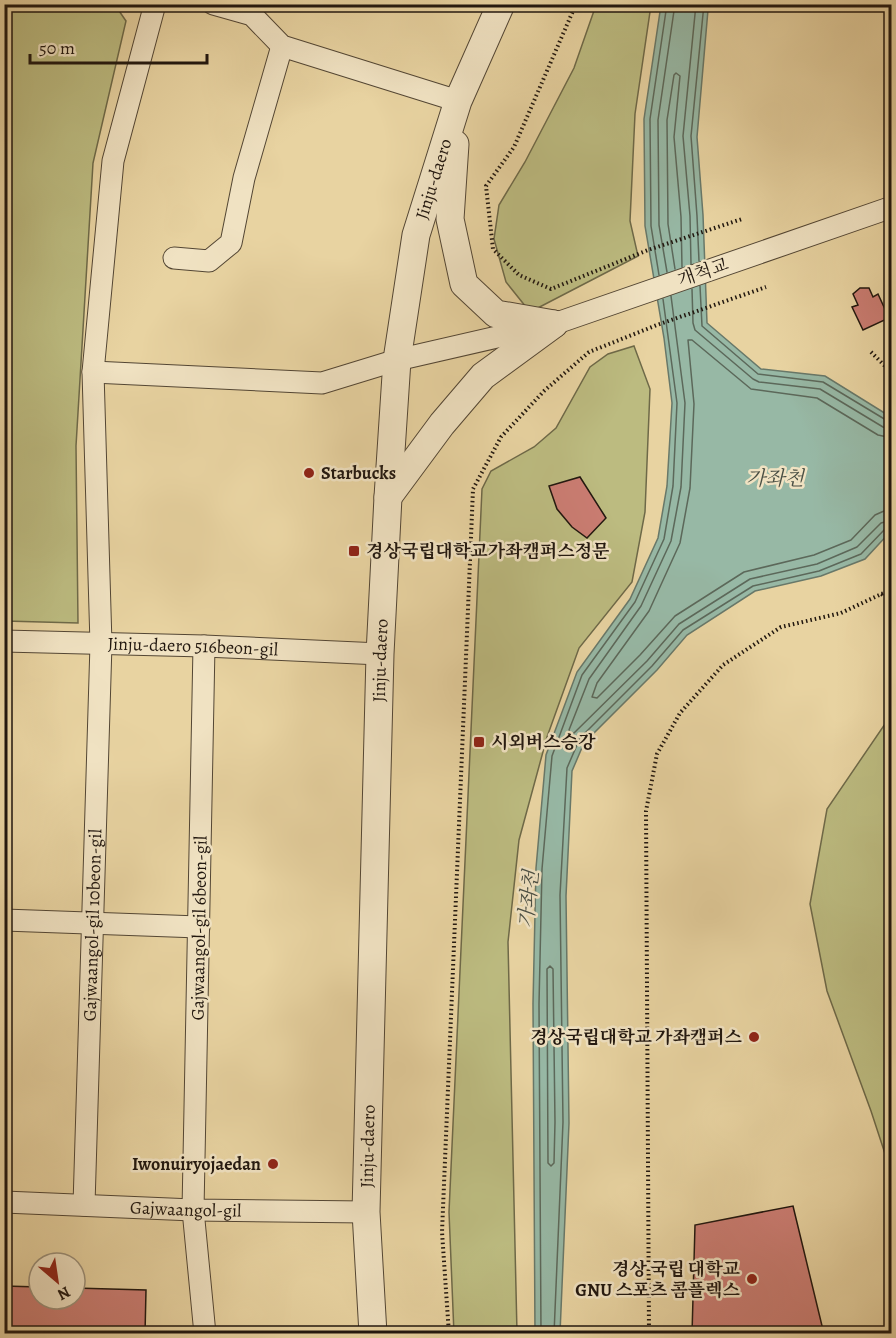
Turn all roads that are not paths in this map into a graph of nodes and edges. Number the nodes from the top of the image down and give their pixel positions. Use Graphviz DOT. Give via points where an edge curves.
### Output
graph roads {
  1 [pos="155,4"];
  2 [pos="213,4"];
  3 [pos="501,4"];
  4 [pos="254,10"];
  5 [pos="282,46"];
  6 [pos="458,101"];
  7 [pos="891,207"];
  8 [pos="174,258"];
  9 [pos="554,324"];
  10 [pos="397,360"];
  11 [pos="93,372"];
  12 [pos="388,497"];
  13 [pos="4,641"];
  14 [pos="101,644"];
  15 [pos="204,646"];
  16 [pos="380,654"];
  17 [pos="4,920"];
  18 [pos="92,923"];
  19 [pos="199,927"];
  20 [pos="4,1202"];
  21 [pos="84,1205"];
  22 [pos="193,1210"];
  23 [pos="366,1212"];
  24 [pos="205,1334"];
  25 [pos="373,1334"];
  1 -- 11 [label="street, Gajwaangol-gil 10beon-gil" via="113,161"];
  2 -- 4 [label="street"];
  3 -- 6 [label="street, Jinju-daero"];
  4 -- 5 [label="street"];
  5 -- 6 [label="street"];
  5 -- 8 [label="street" via="244,178 231,243 209,261"];
  6 -- 9 [label="street" via="450,219 464,284 496,314"];
  6 -- 10 [label="street, Jinju-daero" via="416,235"];
  7 -- 9 [label="street, 개척교"];
  9 -- 10 [label="street, 개척교"];
  9 -- 12 [label="street" via="483,376"];
  10 -- 11 [label="street, 개척교" via="321,383"];
  10 -- 12 [label="street, Jinju-daero"];
  11 -- 14 [label="street, Gajwaangol-gil 10beon-gil"];
  12 -- 16 [label="street, Jinju-daero"];
  13 -- 14 [label="street, Jinju-daero 516beon-gil"];
  14 -- 15 [label="street, Jinju-daero 516beon-gil"];
  14 -- 18 [label="street, Gajwaangol-gil 10beon-gil"];
  15 -- 16 [label="street, Jinju-daero 516beon-gil"];
  15 -- 19 [label="street, Gajwaangol-gil 6beon-gil"];
  16 -- 23 [label="street, Jinju-daero"];
  17 -- 18 [label="street"];
  18 -- 19 [label="street"];
  18 -- 21 [label="street, Gajwaangol-gil 10beon-gil"];
  19 -- 22 [label="street, Gajwaangol-gil 6beon-gil"];
  20 -- 21 [label="street, Gajwaangol-gil"];
  21 -- 22 [label="street, Gajwaangol-gil"];
  22 -- 23 [label="street, Gajwaangol-gil"];
  22 -- 24 [label="street, Gajwaangol-gil 6beon-gil"];
  23 -- 25 [label="street, Jinju-daero"];
}
